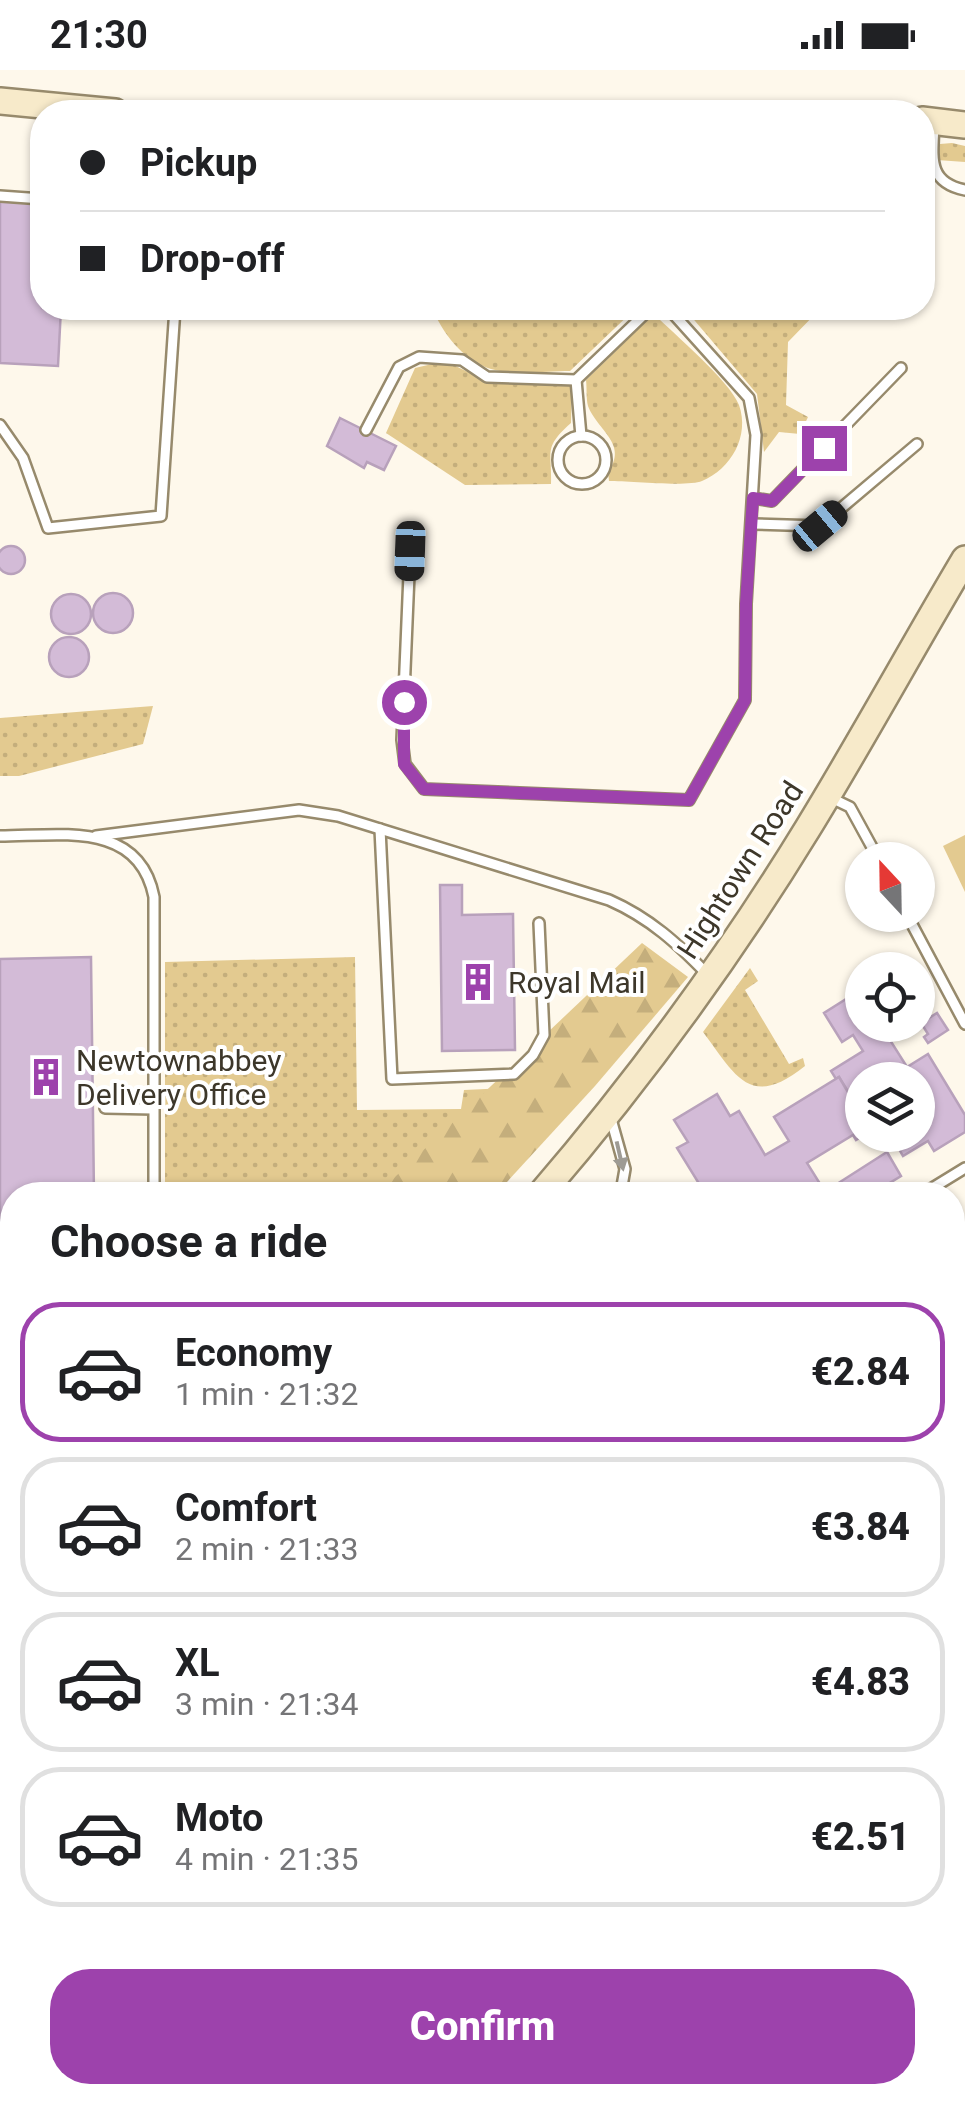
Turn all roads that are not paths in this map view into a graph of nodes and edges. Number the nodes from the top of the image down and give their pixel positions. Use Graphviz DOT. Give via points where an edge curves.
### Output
graph roads {
  1 [pos="0,101"];
  2 [pos="30,104"];
  3 [pos="935,121"];
  4 [pos="965,124"];
  5 [pos="935,170"];
  6 [pos="965,190"];
  7 [pos="0,196"];
  8 [pos="30,198"];
  9 [pos="174,320"];
  10 [pos="638,320"];
  11 [pos="679,320"];
  12 [pos="901,368"];
  13 [pos="576,380"];
  14 [pos="0,425"];
  15 [pos="366,430"];
  16 [pos="580,436"];
  17 [pos="917,444"];
  18 [pos="753,498"];
  19 [pos="752,524"];
  20 [pos="410,551"];
  21 [pos="965,559"];
  22 [pos="827,796"];
  23 [pos="380,829"];
  24 [pos="0,836"];
  25 [pos="96,836"];
  26 [pos="869,842"];
  27 [pos="539,924"];
  28 [pos="916,932"];
  29 [pos="710,977"];
  30 [pos="965,1024"];
  31 [pos="105,1108"];
  32 [pos="154,1109"];
  33 [pos="609,1112"];
  34 [pos="965,1168"];
  35 [pos="154,1182"];
  36 [pos="558,1182"];
  37 [pos="623,1182"];
  38 [pos="942,1182"];
  1 -- 2 [label="main road"];
  3 -- 4 [label="main road"];
  5 -- 6 [label="lane" via="948,187"];
  7 -- 8 [label="lane"];
  9 -- 14 [label="lane" via="161,516 48,528 23,458"];
  10 -- 13 [label="lane"];
  11 -- 18 [label="lane" via="749,398 756,435"];
  12 -- 18 [label="lane" via="772,501"];
  13 -- 15 [label="lane" via="487,376 462,360 419,357 400,367"];
  13 -- 16 [label="lane"];
  16 -- 16 [label="lane" via="596,440 606,461 594,481 579,484 565,478 558,456"];
  17 -- 19 [label="lane" via="820,526"];
  18 -- 19 [label="lane"];
  19 -- 20 [label="lane" via="745,700 689,800 424,789 404,764 402,740"];
  21 -- 22 [label="main road, Hightown Road"];
  22 -- 26 [label="lane" via="850,807"];
  22 -- 29 [label="main road, Hightown Road"];
  23 -- 25 [label="lane" via="299,810"];
  23 -- 27 [label="lane" via="392,1078 514,1074 533,1055 544,1035"];
  23 -- 29 [label="lane" via="637,912"];
  24 -- 25 [label="lane"];
  25 -- 32 [label="lane" via="122,847 150,876"];
  28 -- 30 [label="lane"];
  29 -- 33 [label="main road, Hightown Road"];
  31 -- 32 [label="lane"];
  32 -- 35 [label="lane"];
  33 -- 36 [label="main road, Hightown Road"];
  33 -- 37 [label="lane, one-way"];
  34 -- 38 [label="lane"];
}
